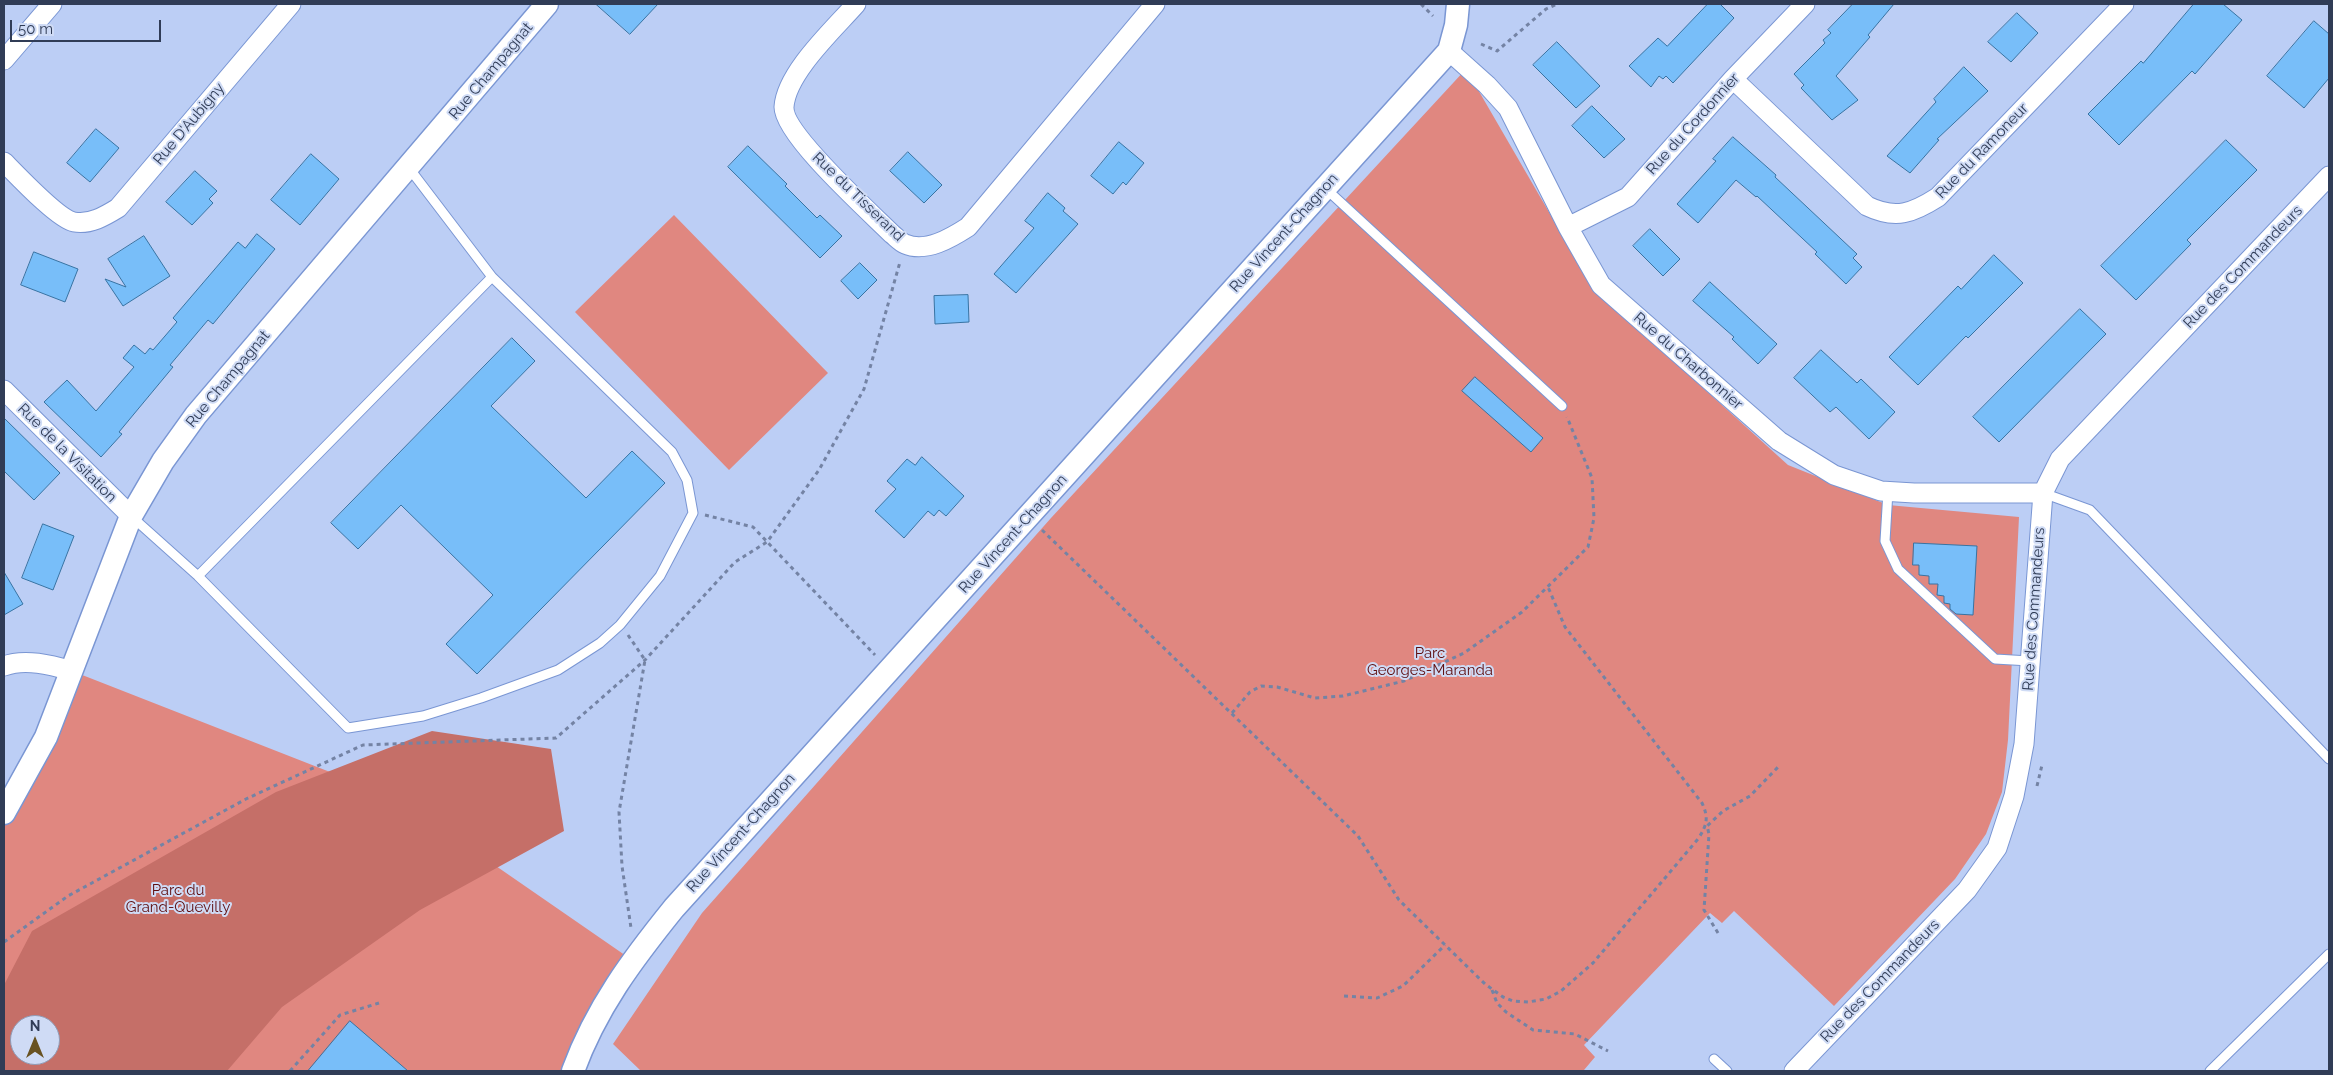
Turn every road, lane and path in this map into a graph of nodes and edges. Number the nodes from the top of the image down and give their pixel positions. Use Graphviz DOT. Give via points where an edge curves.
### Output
graph roads {
  1 [pos="52,4"];
  2 [pos="291,4"];
  3 [pos="547,4"];
  4 [pos="856,4"];
  5 [pos="1155,4"];
  6 [pos="1421,4"];
  7 [pos="1458,4"];
  8 [pos="1557,4"];
  9 [pos="1805,4"];
  10 [pos="2124,4"];
  11 [pos="1433,16"];
  12 [pos="1481,44"];
  13 [pos="1449,51"];
  14 [pos="4,60"];
  15 [pos="1733,79"];
  16 [pos="4,162"];
  17 [pos="408,168"];
  18 [pos="2329,176"];
  19 [pos="1325,188"];
  20 [pos="1568,227"];
  21 [pos="905,244"];
  22 [pos="492,277"];
  23 [pos="4,390"];
  24 [pos="1562,406"];
  25 [pos="1888,491"];
  26 [pos="2042,493"];
  27 [pos="694,513"];
  28 [pos="131,516"];
  29 [pos="1028,518"];
  30 [pos="767,542"];
  31 [pos="198,576"];
  32 [pos="1548,587"];
  33 [pos="620,625"];
  34 [pos="645,660"];
  35 [pos="2030,661"];
  36 [pos="4,666"];
  37 [pos="890,669"];
  38 [pos="72,671"];
  39 [pos="1232,713"];
  40 [pos="2042,755"];
  41 [pos="2329,759"];
  42 [pos="1780,765"];
  43 [pos="2035,794"];
  44 [pos="4,813"];
  45 [pos="1707,826"];
  46 [pos="1718,933"];
  47 [pos="4,942"];
  48 [pos="1445,945"];
  49 [pos="2329,954"];
  50 [pos="632,960"];
  51 [pos="1491,990"];
  52 [pos="1344,996"];
  53 [pos="379,1003"];
  54 [pos="1608,1051"];
  55 [pos="1714,1059"];
  56 [pos="290,1071"];
  57 [pos="573,1071"];
  58 [pos="1727,1071"];
  59 [pos="1794,1071"];
  60 [pos="2210,1071"];
  1 -- 14 [label="street"];
  2 -- 16 [label="street, Rue D'Aubigny" via="118,208 91,221 73,222 51,207"];
  3 -- 17 [label="street, Rue Champagnat"];
  4 -- 21 [label="street, Rue du Tisserand" via="800,67 784,107 790,126 803,144"];
  5 -- 21 [label="street, Rue du Tisserand" via="968,227 947,241"];
  6 -- 11 [label="path"];
  7 -- 13 [label="street, Rue Vincent-Chagnon"];
  8 -- 12 [label="path" via="1546,9 1497,51"];
  9 -- 15 [label="street, Rue du Cordonnier"];
  10 -- 15 [label="street, Rue du Ramoneur" via="1938,198 1918,210 1903,214 1882,213 1867,206"];
  13 -- 19 [label="street, Rue Vincent-Chagnon"];
  13 -- 20 [label="street, Rue du Charbonnier" via="1488,84 1508,108"];
  15 -- 20 [label="street, Rue du Cordonnier" via="1628,197"];
  17 -- 22 [label="lane"];
  17 -- 28 [label="street, Rue Champagnat" via="196,415 163,461"];
  18 -- 26 [label="street, Rue des Commandeurs" via="2060,459"];
  19 -- 24 [label="lane"];
  19 -- 29 [label="street, Rue Vincent-Chagnon"];
  20 -- 25 [label="street, Rue du Charbonnier" via="1602,285 1779,441 1834,476"];
  21 -- 30 [label="path" via="864,389 819,470"];
  22 -- 27 [label="lane" via="672,452 687,480"];
  22 -- 31 [label="lane"];
  23 -- 28 [label="street, Rue de la Visitation"];
  24 -- 32 [label="path" via="1592,478 1594,518 1588,547"];
  25 -- 26 [label="street, Rue du Charbonnier"];
  25 -- 35 [label="lane" via="1885,541 1898,569 1995,659"];
  26 -- 35 [label="street, Rue des Commandeurs"];
  26 -- 41 [label="lane" via="2090,510"];
  27 -- 30 [label="path" via="752,527"];
  27 -- 33 [label="lane" via="660,576"];
  28 -- 31 [label="lane"];
  28 -- 38 [label="street, Rue Champagnat"];
  29 -- 37 [label="street, Rue Vincent-Chagnon"];
  29 -- 39 [label="path"];
  30 -- 34 [label="path" via="735,562"];
  30 -- 37 [label="path"];
  31 -- 33 [label="lane" via="348,728 423,716 558,670 600,643"];
  32 -- 39 [label="path" via="1522,612 1464,653 1404,681 1342,696 1315,698 1261,686 1250,692"];
  32 -- 45 [label="path" via="1566,627 1702,803 1708,814"];
  33 -- 34 [label="path"];
  34 -- 47 [label="path" via="556,738 363,745 246,799 84,887"];
  34 -- 50 [label="path" via="619,812"];
  35 -- 59 [label="street, Rue des Commandeurs" via="2024,744 2014,796 1997,848 1967,890"];
  36 -- 38 [label="street" via="50,664"];
  37 -- 50 [label="street, Rue Vincent-Chagnon" via="674,908"];
  38 -- 44 [label="street, Rue Champagnat" via="46,737"];
  39 -- 48 [label="path" via="1358,836 1399,900"];
  40 -- 43 [label="path" via="2041,775"];
  42 -- 45 [label="path" via="1750,796 1723,811"];
  45 -- 46 [label="path" via="1710,834 1704,910"];
  45 -- 51 [label="path" via="1593,963 1561,992 1546,998 1513,1001"];
  48 -- 51 [label="path"];
  48 -- 52 [label="path" via="1403,986 1377,998"];
  49 -- 60 [label="lane"];
  50 -- 57 [label="street, Rue Vincent-Chagnon" via="604,1003"];
  51 -- 54 [label="path" via="1506,1012 1533,1030 1575,1034"];
  53 -- 56 [label="path" via="340,1015"];
  55 -- 58 [label="lane"];
}
